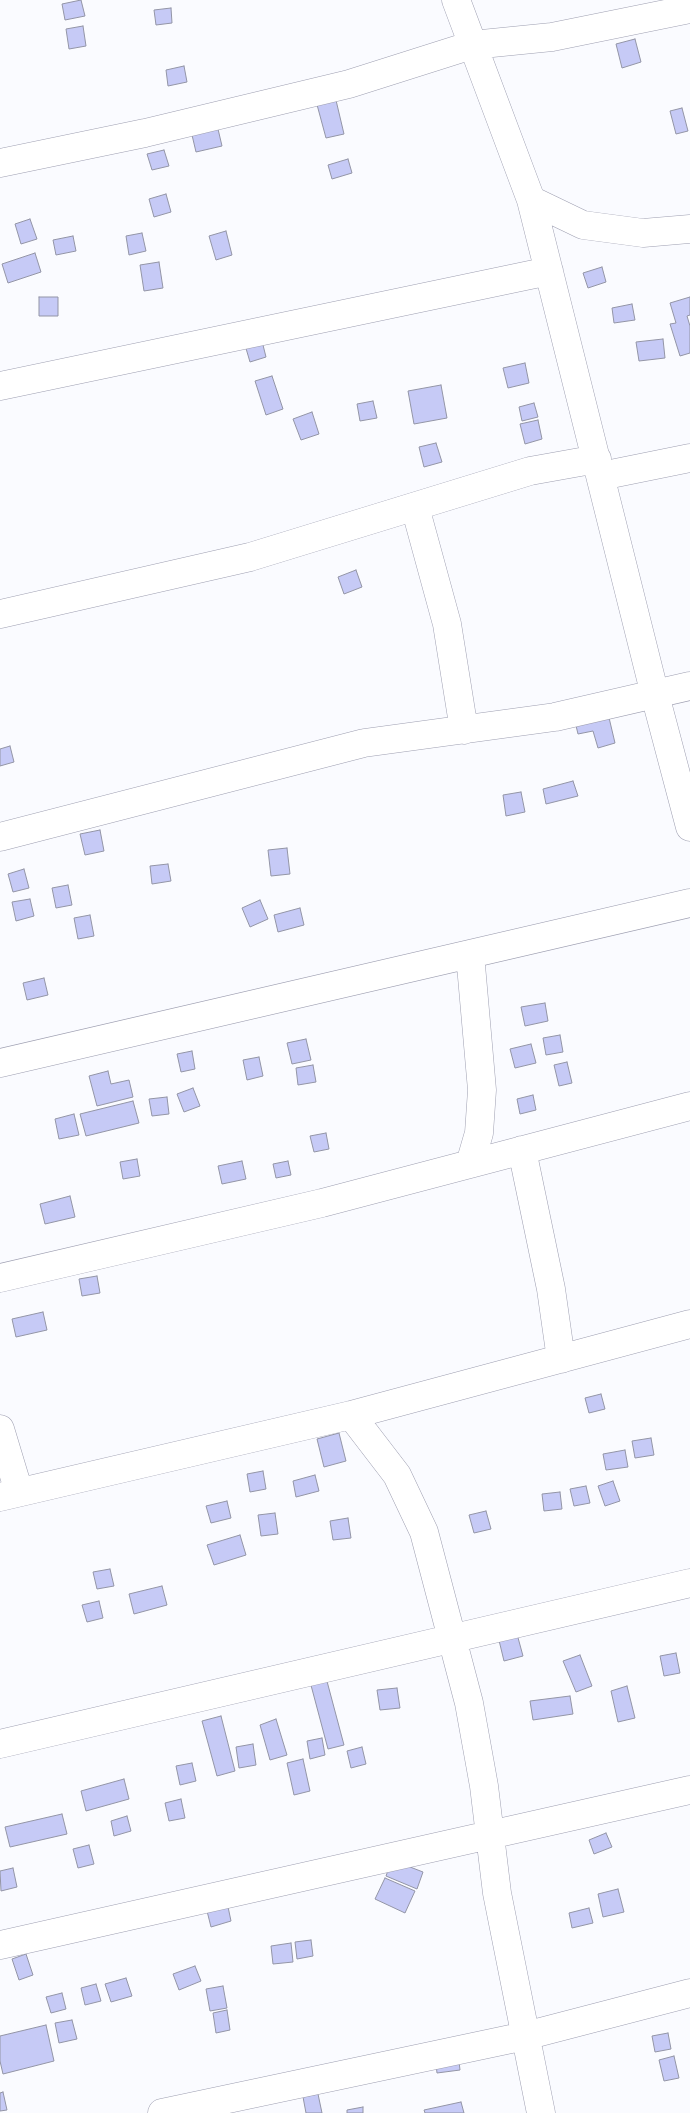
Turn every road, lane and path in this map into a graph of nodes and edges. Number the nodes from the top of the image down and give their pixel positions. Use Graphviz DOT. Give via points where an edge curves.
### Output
graph roads {
  1 [pos="456,0"];
  2 [pos="690,9"];
  3 [pos="472,45"];
  4 [pos="0,163"];
  5 [pos="531,200"];
  6 [pos="690,229"];
  7 [pos="549,271"];
  8 [pos="0,386"];
  9 [pos="690,458"];
  10 [pos="599,467"];
  11 [pos="415,507"];
  12 [pos="0,614"];
  13 [pos="690,686"];
  14 [pos="655,695"];
  15 [pos="464,730"];
  16 [pos="690,827"];
  17 [pos="0,837"];
  18 [pos="690,902"];
  19 [pos="470,954"];
  20 [pos="0,1063"];
  21 [pos="690,1106"];
  22 [pos="522,1150"];
  23 [pos="470,1164"];
  24 [pos="0,1278"];
  25 [pos="690,1324"];
  26 [pos="561,1359"];
  27 [pos="351,1415"];
  28 [pos="0,1429"];
  29 [pos="9,1495"];
  30 [pos="690,1583"];
  31 [pos="452,1637"];
  32 [pos="0,1744"];
  33 [pos="690,1790"];
  34 [pos="491,1834"];
  35 [pos="0,1945"];
  36 [pos="690,1993"];
  37 [pos="525,2036"];
  38 [pos="259,2103"];
  39 [pos="162,2113"];
  40 [pos="542,2113"];
  1 -- 3 [label="street"];
  2 -- 3 [label="street" via="552,37"];
  3 -- 4 [label="street" via="349,84 145,133"];
  3 -- 5 [label="street"];
  5 -- 6 [label="street" via="583,225 643,233"];
  5 -- 7 [label="street"];
  7 -- 8 [label="street"];
  7 -- 10 [label="street"];
  9 -- 10 [label="street"];
  10 -- 11 [label="street" via="530,471"];
  10 -- 14 [label="street"];
  11 -- 12 [label="street" via="250,557"];
  11 -- 15 [label="street" via="447,624"];
  13 -- 14 [label="street"];
  14 -- 15 [label="street" via="555,717"];
  14 -- 16 [label="street"];
  15 -- 17 [label="street" via="364,742"];
  18 -- 19 [label="street"];
  19 -- 20 [label="street"];
  19 -- 23 [label="street" via="482,1090 480,1132"];
  21 -- 22 [label="street"];
  22 -- 23 [label="street"];
  22 -- 26 [label="street" via="551,1288"];
  23 -- 24 [label="street" via="322,1203"];
  25 -- 26 [label="street"];
  26 -- 27 [label="street"];
  27 -- 29 [label="street"];
  27 -- 31 [label="street" via="396,1475 424,1532"];
  28 -- 29 [label="street"];
  30 -- 31 [label="street"];
  31 -- 32 [label="street"];
  31 -- 34 [label="street" via="469,1702"];
  33 -- 34 [label="street"];
  34 -- 35 [label="street"];
  34 -- 37 [label="street" via="497,1893"];
  36 -- 37 [label="street"];
  37 -- 38 [label="street"];
  37 -- 40 [label="street"];
  38 -- 39 [label="street"];
}
